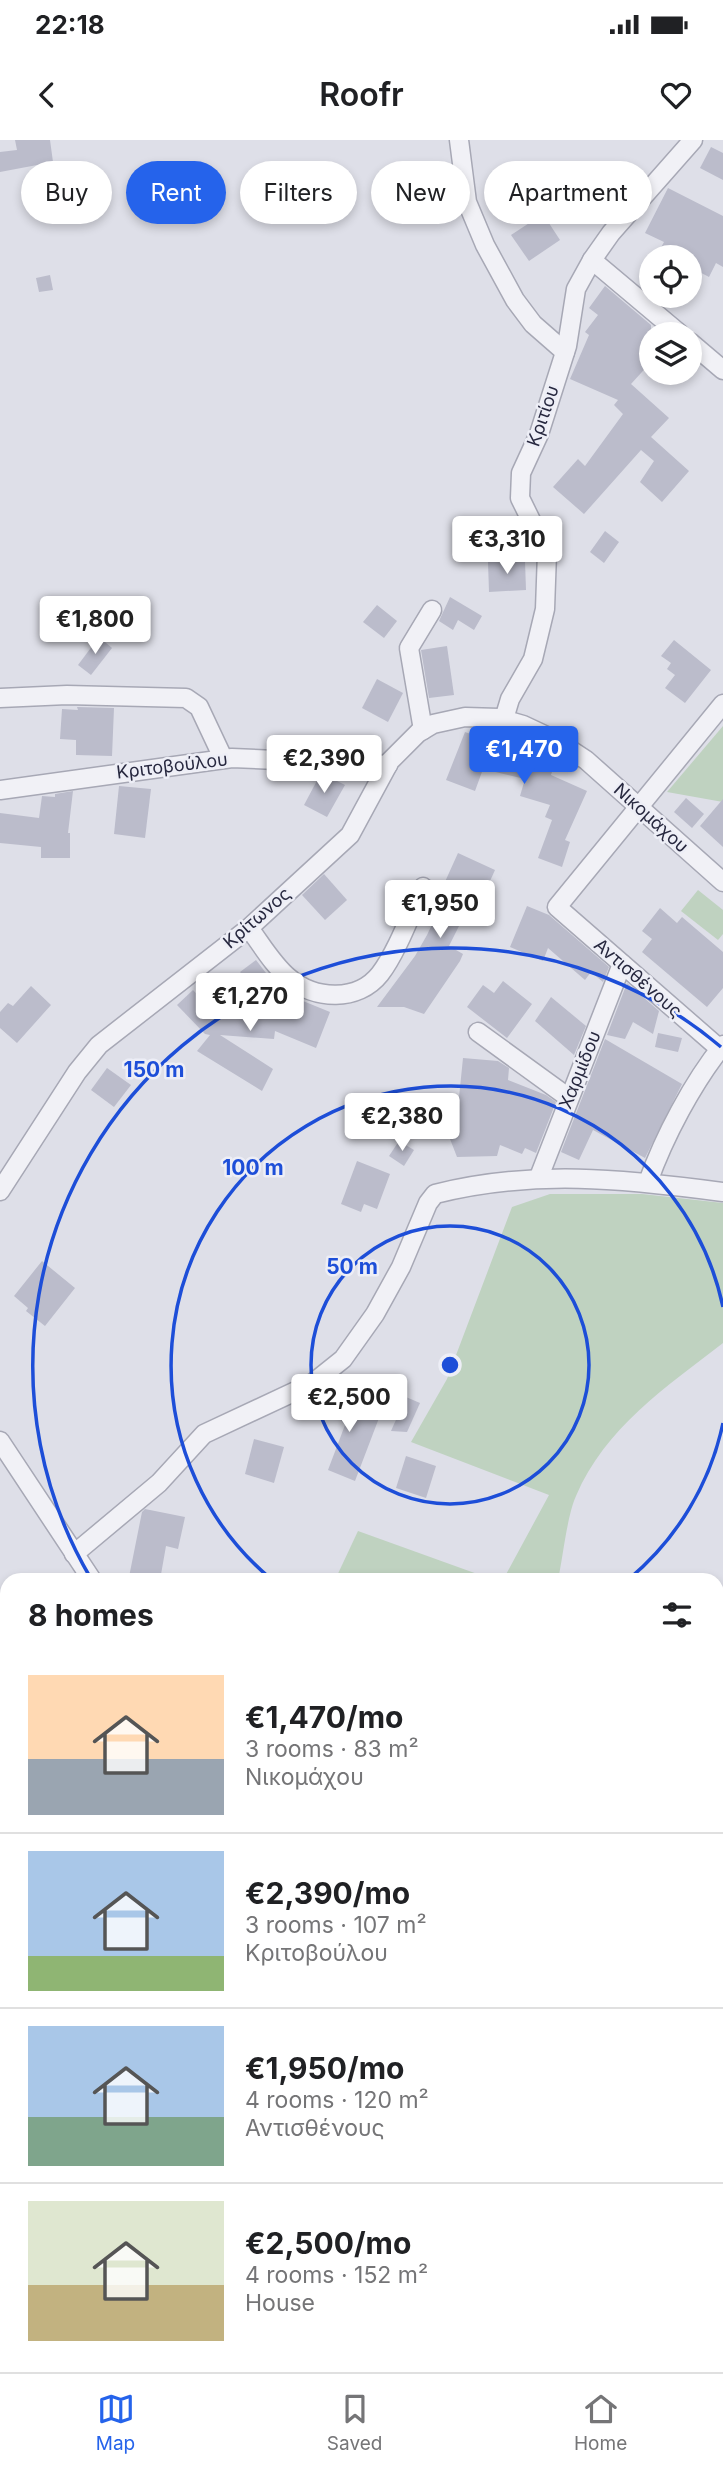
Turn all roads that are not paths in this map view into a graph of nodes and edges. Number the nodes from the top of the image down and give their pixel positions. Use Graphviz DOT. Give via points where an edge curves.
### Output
graph roads {
  1 [pos="459,140"];
  2 [pos="693,140"];
  3 [pos="592,260"];
  4 [pos="666,322"];
  5 [pos="565,352"];
  6 [pos="702,352"];
  7 [pos="723,370"];
  8 [pos="432,610"];
  9 [pos="0,698"];
  10 [pos="723,704"];
  11 [pos="504,719"];
  12 [pos="423,730"];
  13 [pos="223,758"];
  14 [pos="388,765"];
  15 [pos="0,790"];
  16 [pos="638,808"];
  17 [pos="723,882"];
  18 [pos="423,887"];
  19 [pos="249,928"];
  20 [pos="622,964"];
  21 [pos="478,1032"];
  22 [pos="722,1047"];
  23 [pos="569,1098"];
  24 [pos="539,1177"];
  25 [pos="648,1182"];
  26 [pos="0,1191"];
  27 [pos="723,1192"];
  28 [pos="0,1441"];
  29 [pos="74,1554"];
  30 [pos="87,1573"];
  1 -- 5 [label="street" via="467,202 485,245 515,300 533,324"];
  2 -- 3 [label="street, Κριτίου"];
  3 -- 4 [label="street"];
  3 -- 5 [label="street, Κριτίου" via="574,295"];
  5 -- 11 [label="street, Κριτίου" via="540,434 521,473 520,498 547,553 545,609 533,659"];
  6 -- 7 [label="street"];
  8 -- 12 [label="street" via="409,648"];
  9 -- 13 [label="street" via="186,698 199,707"];
  10 -- 16 [label="street"];
  11 -- 12 [label="street, Κρίτωνος" via="458,718"];
  11 -- 16 [label="street, Νικομάχου" via="567,746"];
  12 -- 14 [label="street, Κρίτωνος"];
  13 -- 14 [label="street, Κριτοβούλου"];
  13 -- 15 [label="street, Κριτοβούλου"];
  14 -- 19 [label="street, Κρίτωνος" via="352,832"];
  16 -- 17 [label="street, Νικομάχου"];
  16 -- 20 [label="street, Αντισθένους" via="557,907"];
  18 -- 19 [label="street" via="379,975 352,994 318,993 298,985"];
  19 -- 26 [label="street, Κρίτωνος" via="99,1045"];
  20 -- 22 [label="street, Αντισθένους"];
  20 -- 23 [label="street, Χαρμίδου"];
  21 -- 23 [label="street"];
  22 -- 25 [label="street" via="663,1145"];
  23 -- 24 [label="street, Χαρμίδου"];
  24 -- 25 [label="street"];
  24 -- 29 [label="street" via="435,1194 381,1303 343,1359 313,1383 204,1434 159,1483"];
  25 -- 27 [label="street"];
  28 -- 29 [label="street"];
  29 -- 30 [label="street"];
}
